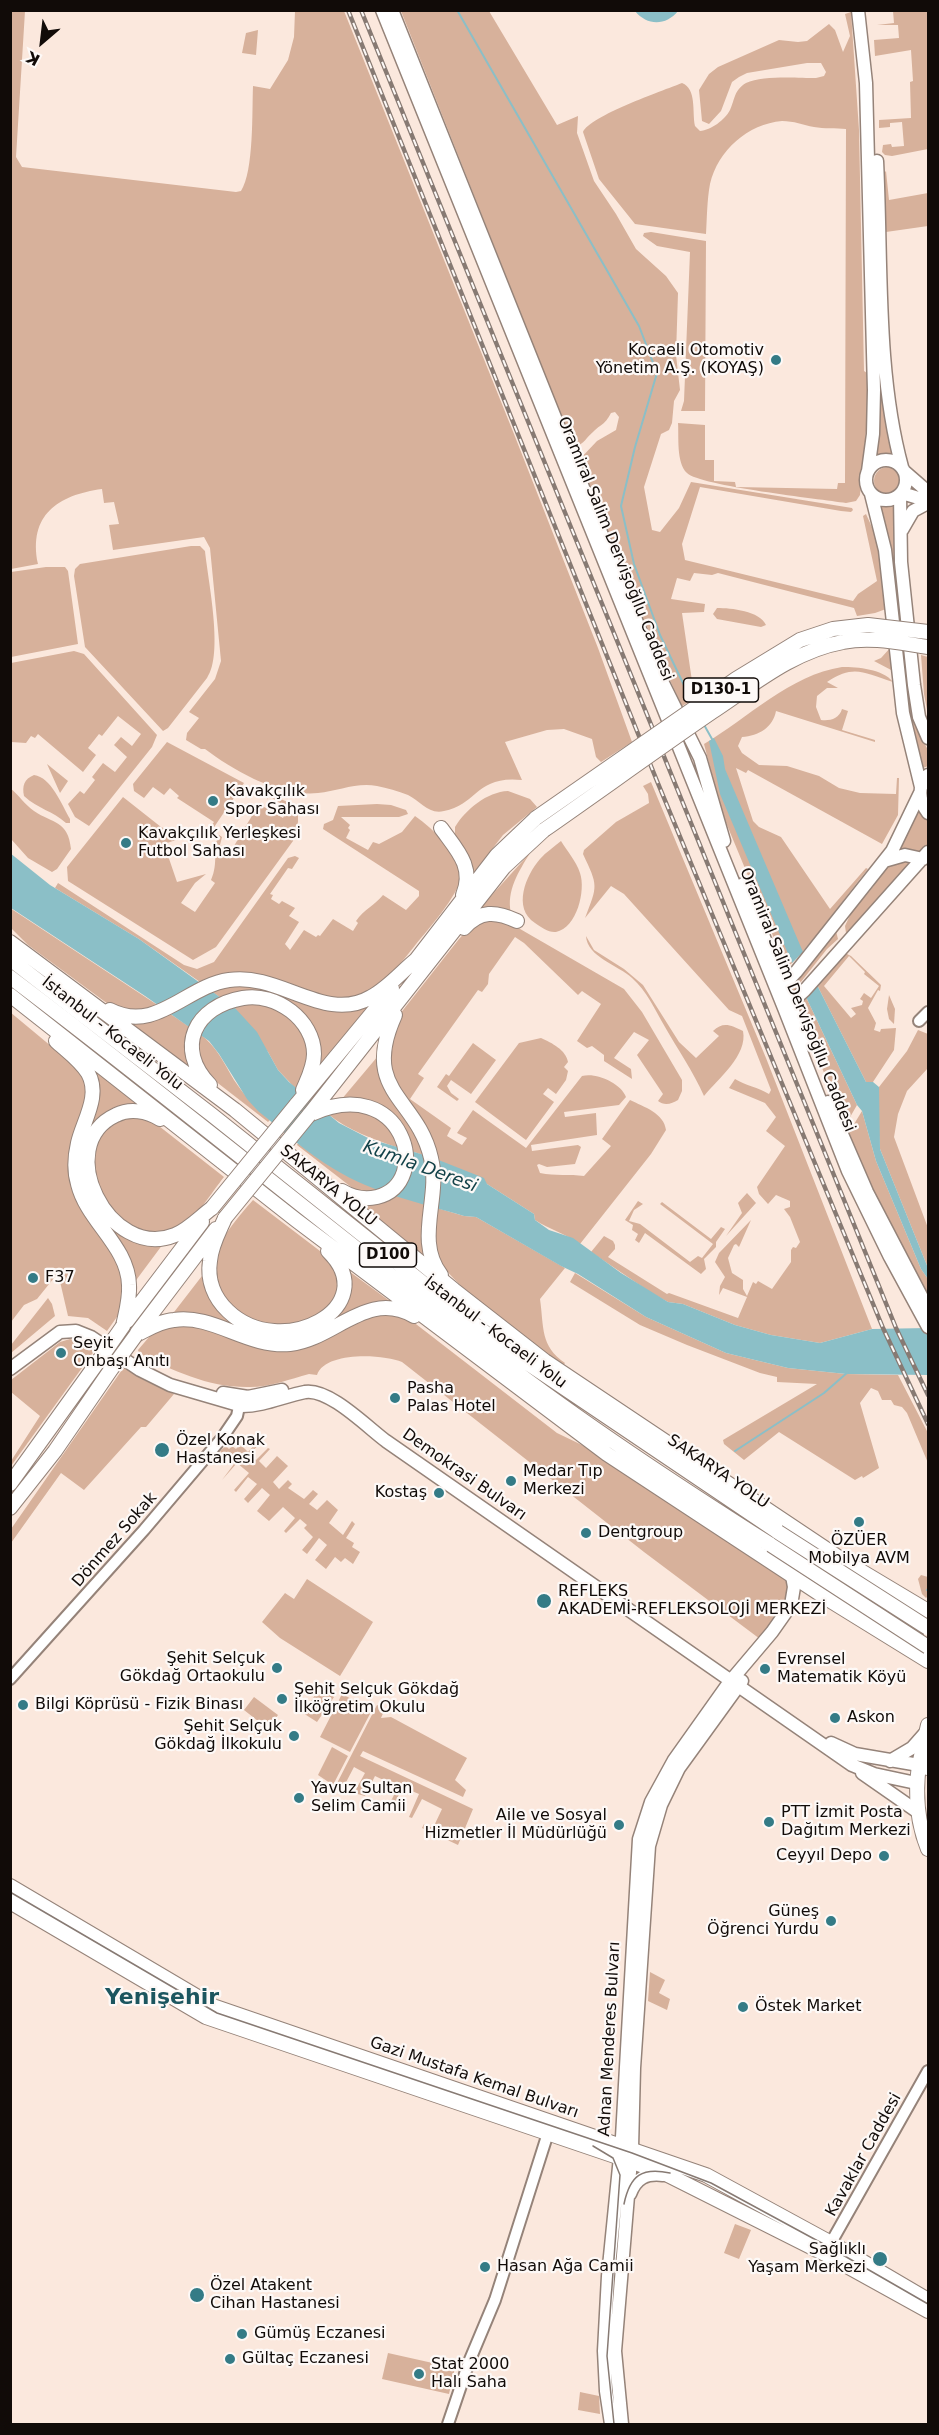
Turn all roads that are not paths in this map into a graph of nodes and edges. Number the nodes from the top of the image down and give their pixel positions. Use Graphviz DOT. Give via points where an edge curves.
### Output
graph roads {
  1 [pos="382,10"];
  2 [pos="392,10"];
  3 [pos="858,10"];
  4 [pos="865,10"];
  5 [pos="904,470"];
  6 [pos="868,471"];
  7 [pos="928,492"];
  8 [pos="871,494"];
  9 [pos="901,494"];
  10 [pos="928,502"];
  11 [pos="900,537"];
  12 [pos="928,632"];
  13 [pos="928,647"];
  14 [pos="914,685"];
  15 [pos="928,724"];
  16 [pos="928,738"];
  17 [pos="928,776"];
  18 [pos="921,790"];
  19 [pos="928,813"];
  20 [pos="540,824"];
  21 [pos="441,828"];
  22 [pos="926,855"];
  23 [pos="883,862"];
  24 [pos="862,888"];
  25 [pos="450,916"];
  26 [pos="517,921"];
  27 [pos="10,942"];
  28 [pos="847,943"];
  29 [pos="10,959"];
  30 [pos="422,963"];
  31 [pos="776,966"];
  32 [pos="797,970"];
  33 [pos="10,977"];
  34 [pos="62,981"];
  35 [pos="780,989"];
  36 [pos="10,997"];
  37 [pos="402,998"];
  38 [pos="787,1006"];
  39 [pos="928,1012"];
  40 [pos="919,1021"];
  41 [pos="296,1105"];
  42 [pos="235,1110"];
  43 [pos="309,1115"];
  44 [pos="197,1142"];
  45 [pos="309,1169"];
  46 [pos="212,1208"];
  47 [pos="225,1218"];
  48 [pos="296,1220"];
  49 [pos="454,1290"];
  50 [pos="928,1309"];
  51 [pos="123,1326"];
  52 [pos="928,1327"];
  53 [pos="136,1335"];
  54 [pos="450,1337"];
  55 [pos="10,1361"];
  56 [pos="10,1369"];
  57 [pos="533,1399"];
  58 [pos="610,1405"];
  59 [pos="239,1406"];
  60 [pos="388,1438"];
  61 [pos="41,1441"];
  62 [pos="55,1451"];
  63 [pos="10,1476"];
  64 [pos="699,1481"];
  65 [pos="10,1484"];
  66 [pos="700,1500"];
  67 [pos="10,1508"];
  68 [pos="10,1521"];
  69 [pos="792,1576"];
  70 [pos="899,1594"];
  71 [pos="928,1611"];
  72 [pos="928,1628"];
  73 [pos="880,1631"];
  74 [pos="928,1647"];
  75 [pos="915,1653"];
  76 [pos="928,1661"];
  77 [pos="928,1673"];
  78 [pos="10,1679"];
  79 [pos="736,1681"];
  80 [pos="928,1728"];
  81 [pos="890,1761"];
  82 [pos="852,1765"];
  83 [pos="924,1774"];
  84 [pos="918,1812"];
  85 [pos="928,1849"];
  86 [pos="10,1886"];
  87 [pos="10,1902"];
  88 [pos="928,2071"];
  89 [pos="548,2133"];
  90 [pos="626,2152"];
  91 [pos="683,2181"];
  92 [pos="625,2212"];
  93 [pos="828,2248"];
  94 [pos="928,2300"];
  95 [pos="928,2311"];
  96 [pos="611,2390"];
  97 [pos="448,2424"];
  98 [pos="611,2424"];
  99 [pos="622,2424"];
  1 -- 35 [label="main road, Oramiral Salim Dervişoğllu Caddesi" via="646,670"];
  2 -- 31 [label="main road, Oramiral Salim Dervişoğllu Caddesi" via="654,665 700,758 721,832"];
  3 -- 6 [label="main road" via="866,83 873,343 873,423"];
  4 -- 5 [label="main road" via="873,83 885,369 893,435"];
  5 -- 6 [label="main road" via="897,463 884,460"];
  5 -- 7 [label="main road"];
  5 -- 9 [label="main road" via="906,484"];
  6 -- 8 [label="main road" via="866,483"];
  8 -- 9 [label="main road" via="882,500"];
  8 -- 18 [label="main road" via="885,550 903,713"];
  9 -- 10 [label="main road"];
  9 -- 11 [label="main road"];
  10 -- 11 [label="main road" via="909,516"];
  11 -- 14 [label="main road"];
  12 -- 20 [label="main road, D130-1, bridge" via="868,625 833,629 800,640 736,679"];
  13 -- 20 [label="main road, D130-1, bridge" via="860,639 798,656"];
  14 -- 15 [label="main road"];
  14 -- 16 [label="main road" via="919,717"];
  17 -- 18 [label="main road"];
  18 -- 19 [label="main road"];
  18 -- 23 [label="main road" via="901,835"];
  20 -- 25 [label="main road, D130-1" via="504,848"];
  20 -- 30 [label="main road, D130-1"];
  21 -- 25 [label="main road" via="465,861 468,872 464,893"];
  22 -- 23 [label="main road" via="905,855"];
  22 -- 28 [label="main road"];
  23 -- 24 [label="main road"];
  24 -- 28 [label="main road" via="842,926"];
  24 -- 32 [label="main road"];
  25 -- 30 [label="main road, D130-1"];
  26 -- 30 [label="main road" via="498,913 475,917"];
  27 -- 34 [label="main road"];
  28 -- 38 [label="main road"];
  29 -- 64 [label="main road, SAKARYA YOLU / D100" via="502,1346"];
  30 -- 34 [label="main road" via="371,998 347,1005 324,1004 265,981 228,980 205,986 145,1017 120,1015"];
  30 -- 37 [label="main road, D130-1"];
  30 -- 41 [label="main road, D130-1"];
  31 -- 32 [label="main road"];
  31 -- 35 [label="main road, Oramiral Salim Dervişoğllu Caddesi"];
  32 -- 35 [label="main road"];
  33 -- 66 [label="main road, İstanbul - Kocaeli Yolu / D100" via="496,1357"];
  34 -- 42 [label="main road"];
  35 -- 38 [label="main road, Oramiral Salim Dervişoğllu Caddesi"];
  36 -- 44 [label="main road"];
  36 -- 51 [label="main road" via="89,1075 93,1097 78,1143 77,1181 84,1203 127,1270 129,1301"];
  37 -- 43 [label="main road, D130-1"];
  37 -- 49 [label="main road" via="385,1040 384,1067 395,1095 422,1135 431,1157 434,1178 427,1239 438,1271"];
  38 -- 50 [label="main road, Oramiral Salim Dervişoğllu Caddesi" via="856,1167"];
  38 -- 52 [label="main road, Oramiral Salim Dervişoğllu Caddesi" via="848,1171"];
  39 -- 40 [label="street"];
  41 -- 42 [label="main road" via="314,1056 306,1027 294,1013 268,1000 244,998 211,1011 195,1031 191,1049 196,1069"];
  41 -- 46 [label="main road, bridge"];
  42 -- 45 [label="main road"];
  43 -- 45 [label="main road" via="341,1104 365,1106 395,1124 405,1149 401,1177 389,1193 370,1198 349,1195"];
  43 -- 47 [label="main road, bridge"];
  44 -- 46 [label="main road" via="152,1114 120,1113 103,1123 94,1136 89,1155 91,1185 115,1222 147,1237 173,1236"];
  44 -- 48 [label="main road"];
  45 -- 49 [label="main road"];
  46 -- 51 [label="main road"];
  47 -- 48 [label="main road" via="210,1262 211,1284 217,1298 246,1324 283,1332 308,1328 323,1320 342,1294 338,1262"];
  47 -- 53 [label="main road"];
  48 -- 54 [label="main road"];
  49 -- 58 [label="main road" via="545,1361"];
  51 -- 61 [label="main road, bridge"];
  53 -- 54 [label="main road" via="168,1321 185,1319 255,1341 293,1343 316,1337 369,1310 388,1307 410,1313"];
  53 -- 62 [label="main road, bridge"];
  54 -- 57 [label="main road"];
  55 -- 59 [label="main road, Demokrasi Bulvarı" via="50,1328 74,1323 95,1329 143,1364"];
  56 -- 59 [label="main road, Demokrasi Bulvarı" via="60,1332 76,1331 164,1382"];
  57 -- 66 [label="main road"];
  57 -- 69 [label="main road"];
  58 -- 64 [label="main road"];
  58 -- 70 [label="main road"];
  59 -- 60 [label="main road, Demokrasi Bulvarı" via="320,1393"];
  59 -- 60 [label="main road, Demokrasi Bulvarı" via="253,1397 317,1384 334,1391"];
  59 -- 78 [label="street, Dönmez Sokak" via="222,1438"];
  60 -- 79 [label="main road, Demokrasi Bulvarı"];
  61 -- 63 [label="main road"];
  61 -- 65 [label="main road"];
  62 -- 67 [label="main road"];
  62 -- 68 [label="main road"];
  64 -- 72 [label="main road, SAKARYA YOLU / D100, bridge"];
  66 -- 74 [label="main road, İstanbul - Kocaeli Yolu / D100, bridge"];
  69 -- 73 [label="main road"];
  69 -- 79 [label="main road, Adnan Menderes Bulvarı" via="791,1605"];
  70 -- 71 [label="main road"];
  70 -- 73 [label="main road" via="898,1615 891,1626"];
  72 -- 75 [label="main road"];
  73 -- 75 [label="main road"];
  75 -- 76 [label="main road"];
  75 -- 77 [label="main road"];
  79 -- 81 [label="main road, Demokrasi Bulvarı" via="838,1747"];
  79 -- 82 [label="main road, Demokrasi Bulvarı"];
  79 -- 90 [label="main road, Adnan Menderes Bulvarı" via="670,1767 651,1802 639,1839"];
  80 -- 81 [label="main road" via="912,1748"];
  80 -- 83 [label="main road"];
  81 -- 83 [label="main road, Demokrasi Bulvarı"];
  82 -- 83 [label="main road" via="902,1775"];
  82 -- 83 [label="main road, Demokrasi Bulvarı" via="874,1774"];
  82 -- 84 [label="main road"];
  83 -- 84 [label="main road"];
  84 -- 85 [label="main road"];
  86 -- 90 [label="main road, Gazi Mustafa Kemal Bulvarı" via="213,2006"];
  87 -- 89 [label="main road, Gazi Mustafa Kemal Bulvarı" via="210,2019"];
  88 -- 93 [label="street, Kavaklar Caddesi"];
  89 -- 90 [label="main road, Gazi Mustafa Kemal Bulvarı"];
  89 -- 97 [label="street" via="495,2300"];
  90 -- 91 [label="main road, Gazi Mustafa Kemal Bulvarı"];
  90 -- 92 [label="main road, Adnan Menderes Bulvarı"];
  90 -- 93 [label="main road, Gazi Mustafa Kemal Bulvarı" via="710,2176"];
  90 -- 96 [label="main road, Adnan Menderes Bulvarı" via="607,2297 604,2351"];
  91 -- 92 [label="main road" via="657,2174 641,2178 631,2190"];
  91 -- 93 [label="main road, Gazi Mustafa Kemal Bulvarı" via="765,2226"];
  92 -- 96 [label="main road, Adnan Menderes Bulvarı"];
  93 -- 94 [label="main road, Gazi Mustafa Kemal Bulvarı"];
  93 -- 95 [label="main road, Gazi Mustafa Kemal Bulvarı"];
  96 -- 98 [label="main road, Adnan Menderes Bulvarı"];
  96 -- 99 [label="main road, Adnan Menderes Bulvarı"];
}
